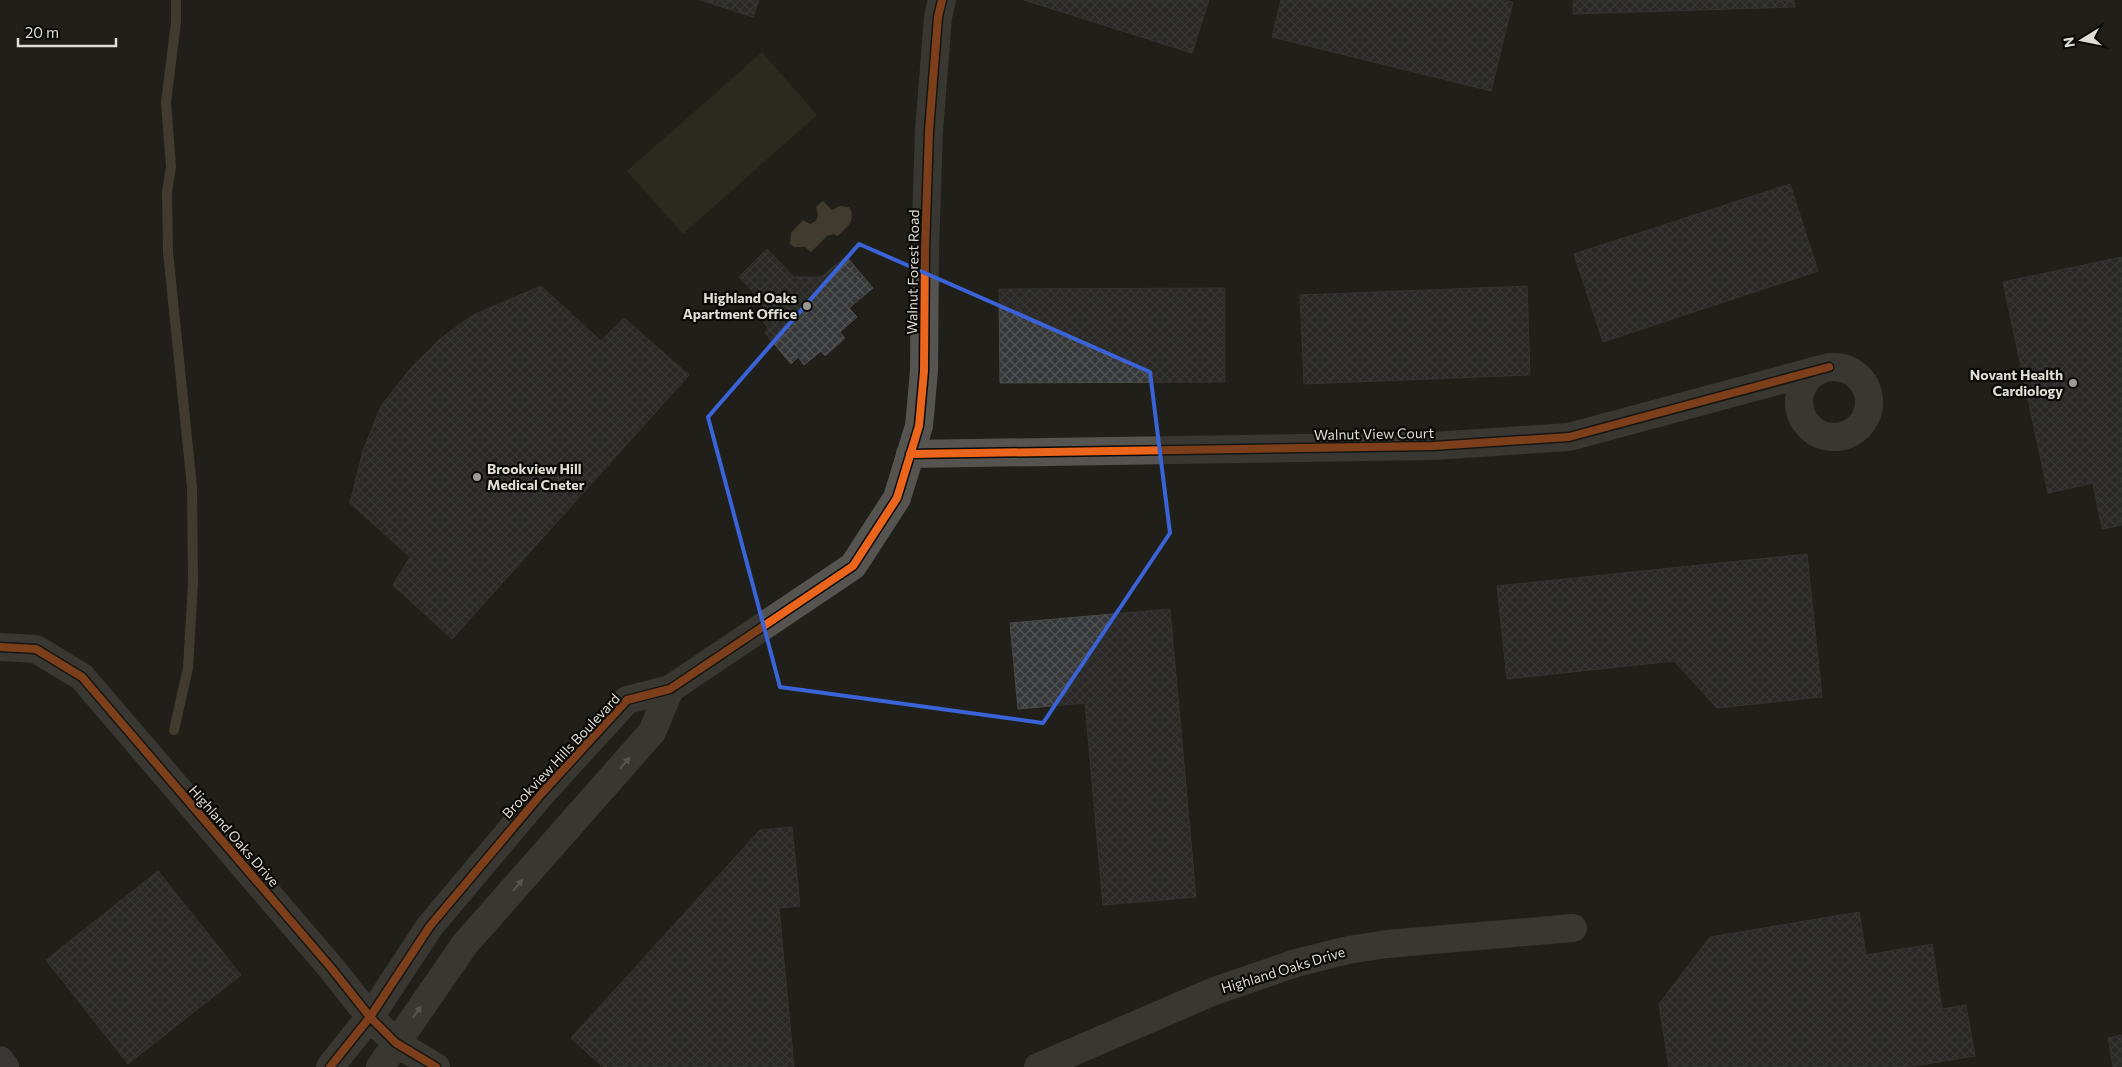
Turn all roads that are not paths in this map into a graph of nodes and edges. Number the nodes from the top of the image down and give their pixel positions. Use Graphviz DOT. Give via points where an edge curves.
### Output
graph roads {
  1 [pos="942,0"];
  2 [pos="1829,367"];
  3 [pos="910,454"];
  4 [pos="874,536"];
  5 [pos="0,647"];
  6 [pos="670,689"];
  7 [pos="1573,928"];
  8 [pos="370,1017"];
  9 [pos="396,1042"];
  10 [pos="0,1060"];
  11 [pos="5,1067"];
  12 [pos="330,1067"];
  13 [pos="380,1067"];
  14 [pos="436,1067"];
  15 [pos="1038,1067"];
  1 -- 3 [label="street, Walnut Forest Road" via="929,131 924,372 919,426"];
  2 -- 3 [label="street, Walnut View Court" via="1568,438 1433,446"];
  3 -- 4 [label="street, Walnut Forest Road" via="896,498"];
  4 -- 6 [label="street, Brookview Hills Boulevard" via="853,566"];
  5 -- 8 [label="street, Highland Oaks Drive" via="36,649 82,678"];
  6 -- 8 [label="street, Brookview Hills Boulevard" via="627,700 542,793 430,926"];
  9 -- 6 [label="street, one-way" via="465,944 652,732"];
  7 -- 15 [label="street, Highland Oaks Drive" via="1387,944 1305,961 1212,992"];
  8 -- 9 [label="street, Highland Oaks Drive"];
  8 -- 12 [label="street, Brookview Hills Boulevard"];
  9 -- 13 [label="street"];
  9 -- 14 [label="street, Highland Oaks Drive"];
  10 -- 11 [label="main road"];
}
